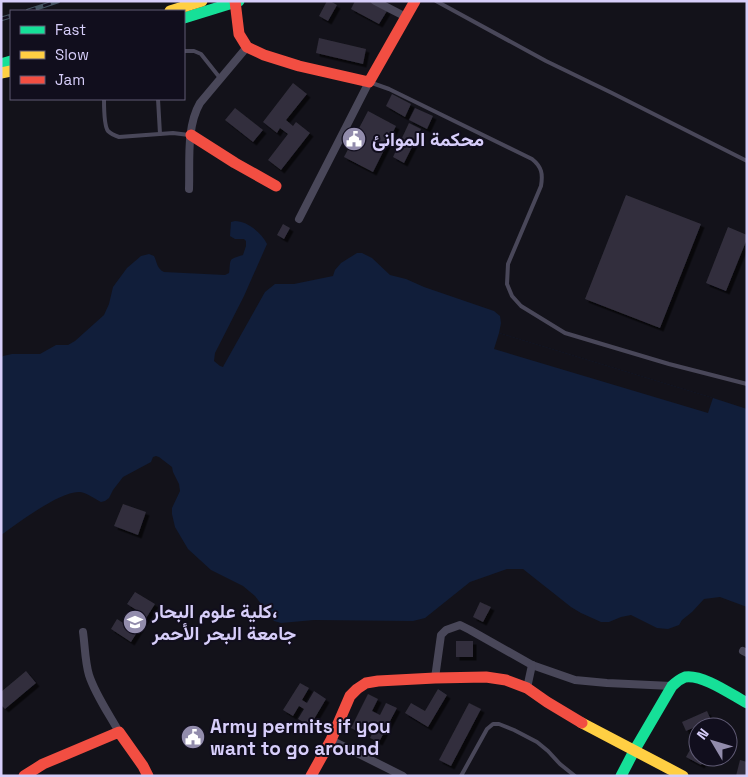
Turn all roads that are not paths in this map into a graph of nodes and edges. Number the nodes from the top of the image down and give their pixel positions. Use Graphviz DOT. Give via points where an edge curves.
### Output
graph roads {
  1 [pos="202,1"];
  2 [pos="375,1"];
  3 [pos="415,1"];
  4 [pos="436,1"];
  5 [pos="237,2"];
  6 [pos="173,10"];
  7 [pos="406,17"];
  8 [pos="185,18"];
  9 [pos="247,47"];
  10 [pos="185,51"];
  11 [pos="220,78"];
  12 [pos="368,82"];
  13 [pos="104,100"];
  14 [pos="158,100"];
  15 [pos="160,134"];
  16 [pos="191,135"];
  17 [pos="747,161"];
  18 [pos="276,186"];
  19 [pos="189,190"];
  20 [pos="298,219"];
  21 [pos="747,384"];
  22 [pos="83,632"];
  23 [pos="532,665"];
  24 [pos="435,678"];
  25 [pos="672,686"];
  26 [pos="527,688"];
  27 [pos="747,703"];
  28 [pos="119,732"];
  29 [pos="331,740"];
  30 [pos="634,751"];
  31 [pos="24,776"];
  32 [pos="148,776"];
  33 [pos="311,776"];
  34 [pos="403,776"];
  35 [pos="461,776"];
  36 [pos="576,776"];
  37 [pos="621,776"];
  38 [pos="683,776"];
  1 -- 6 [label="street"];
  2 -- 7 [label="street"];
  3 -- 7 [label="street"];
  4 -- 17 [label="lane" via="546,61"];
  5 -- 8 [label="street"];
  5 -- 9 [label="street" via="239,34"];
  7 -- 12 [label="street"];
  9 -- 11 [label="street"];
  9 -- 12 [label="street" via="299,66"];
  10 -- 11 [label="lane" via="200,54"];
  11 -- 16 [label="street" via="200,102"];
  12 -- 20 [label="street"];
  12 -- 21 [label="lane" via="532,159 541,168 541,186 508,264 507,284 521,306 564,333"];
  13 -- 15 [label="lane" via="110,133 119,137"];
  14 -- 15 [label="lane"];
  15 -- 16 [label="lane"];
  16 -- 18 [label="street"];
  16 -- 19 [label="street"];
  22 -- 28 [label="street" via="90,676"];
  23 -- 24 [label="street" via="460,625 446,630 441,636"];
  23 -- 25 [label="street" via="575,680"];
  23 -- 26 [label="street"];
  24 -- 26 [label="street" via="486,677"];
  24 -- 29 [label="street" via="366,683 350,696"];
  25 -- 27 [label="street" via="680,678 699,678"];
  25 -- 30 [label="street"];
  26 -- 30 [label="street"];
  28 -- 31 [label="street" via="50,761"];
  28 -- 32 [label="street"];
  29 -- 33 [label="street"];
  29 -- 34 [label="street"];
  30 -- 37 [label="street"];
  30 -- 38 [label="street"];
  35 -- 36 [label="lane" via="493,724 537,742"];
}
